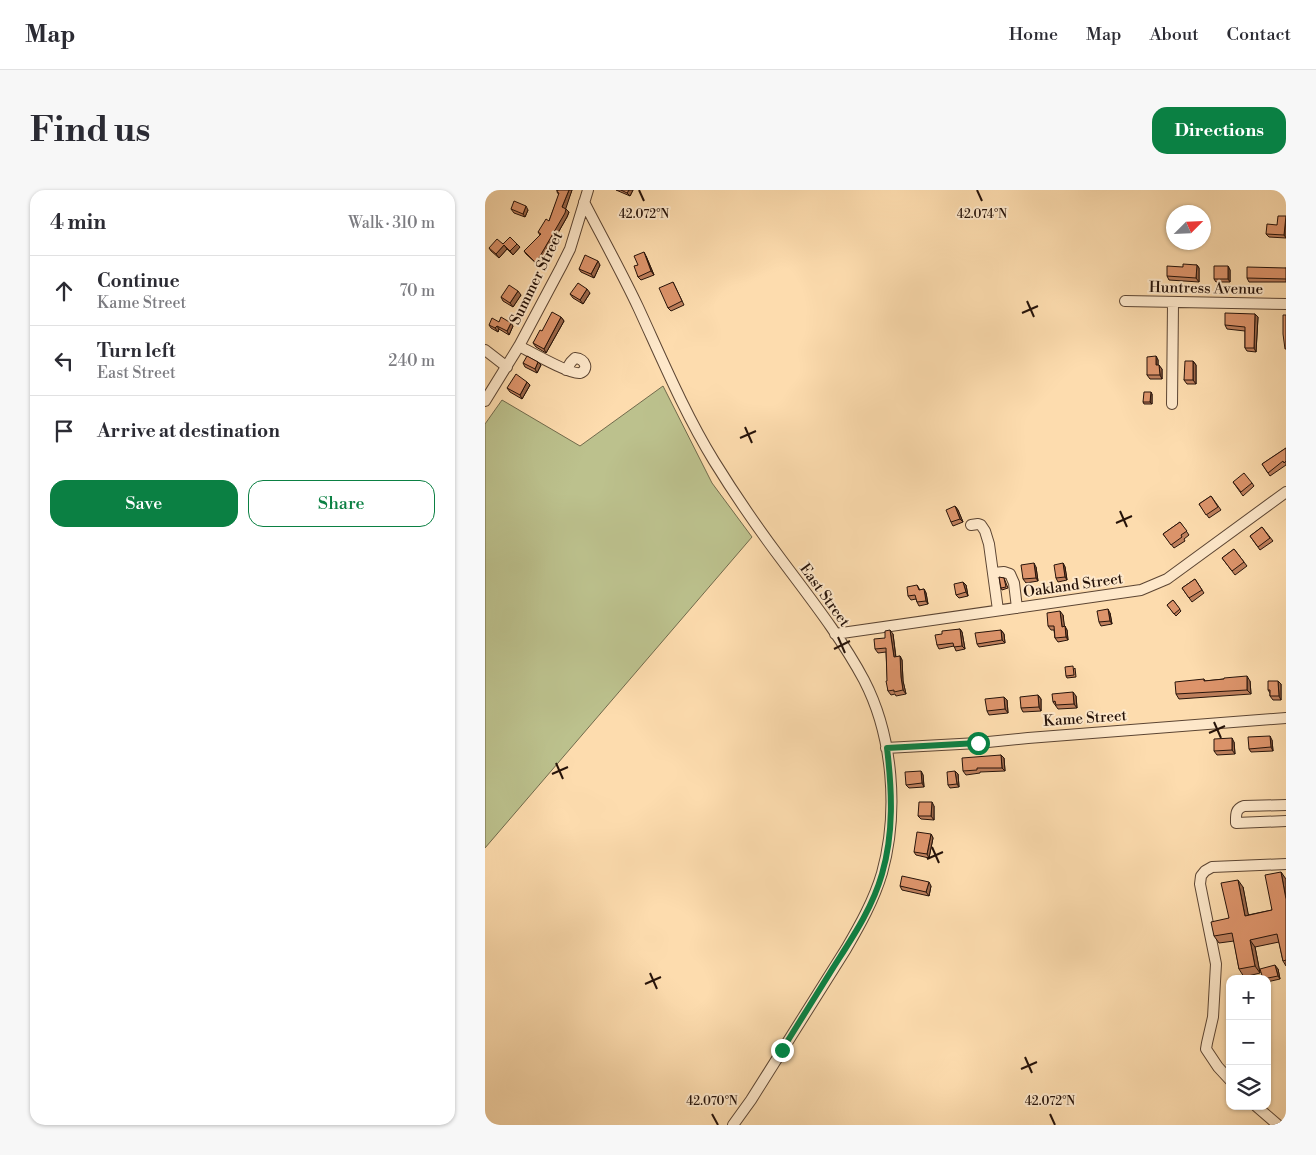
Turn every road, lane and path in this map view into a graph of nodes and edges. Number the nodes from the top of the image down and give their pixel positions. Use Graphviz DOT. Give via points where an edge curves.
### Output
graph roads {
  1 [pos="588,190"];
  2 [pos="583,202"];
  3 [pos="1125,301"];
  4 [pos="1173,303"];
  5 [pos="1286,304"];
  6 [pos="519,346"];
  7 [pos="485,350"];
  8 [pos="507,367"];
  9 [pos="566,370"];
  10 [pos="485,401"];
  11 [pos="1172,404"];
  12 [pos="1286,492"];
  13 [pos="971,525"];
  14 [pos="993,573"];
  15 [pos="1017,608"];
  16 [pos="998,610"];
  17 [pos="835,634"];
  18 [pos="1286,718"];
  19 [pos="887,748"];
  20 [pos="1286,805"];
  21 [pos="1286,821"];
  22 [pos="1286,864"];
  23 [pos="1226,1076"];
  24 [pos="1261,1110"];
  25 [pos="1286,1116"];
  26 [pos="738,1123"];
  27 [pos="1278,1125"];
  1 -- 2 [label="street, Summer Street"];
  2 -- 6 [label="street, Summer Street" via="570,249"];
  2 -- 17 [label="street, East Street" via="704,444 754,521"];
  3 -- 4 [label="street, Huntress Avenue"];
  4 -- 5 [label="street, Huntress Avenue"];
  4 -- 11 [label="street"];
  6 -- 8 [label="street, Summer Street"];
  6 -- 9 [label="street"];
  7 -- 8 [label="street"];
  8 -- 10 [label="street, Summer Street"];
  12 -- 15 [label="street, Oakland Street" via="1167,579 1141,590"];
  13 -- 14 [label="street" via="981,525 985,531"];
  14 -- 15 [label="street" via="1010,574"];
  14 -- 16 [label="street"];
  15 -- 16 [label="street, Oakland Street"];
  16 -- 17 [label="street, Oakland Street"];
  17 -- 19 [label="street, East Street" via="864,681"];
  18 -- 19 [label="street, Kame Street"];
  19 -- 26 [label="street, East Street" via="891,813 882,873 873,899 846,949"];
  20 -- 21 [label="street" via="1244,806 1236,812 1237,823"];
  22 -- 23 [label="street" via="1212,867 1201,876 1201,892 1216,964 1213,1017 1207,1049"];
  24 -- 27 [label="street"];
  25 -- 27 [label="street"];
}
